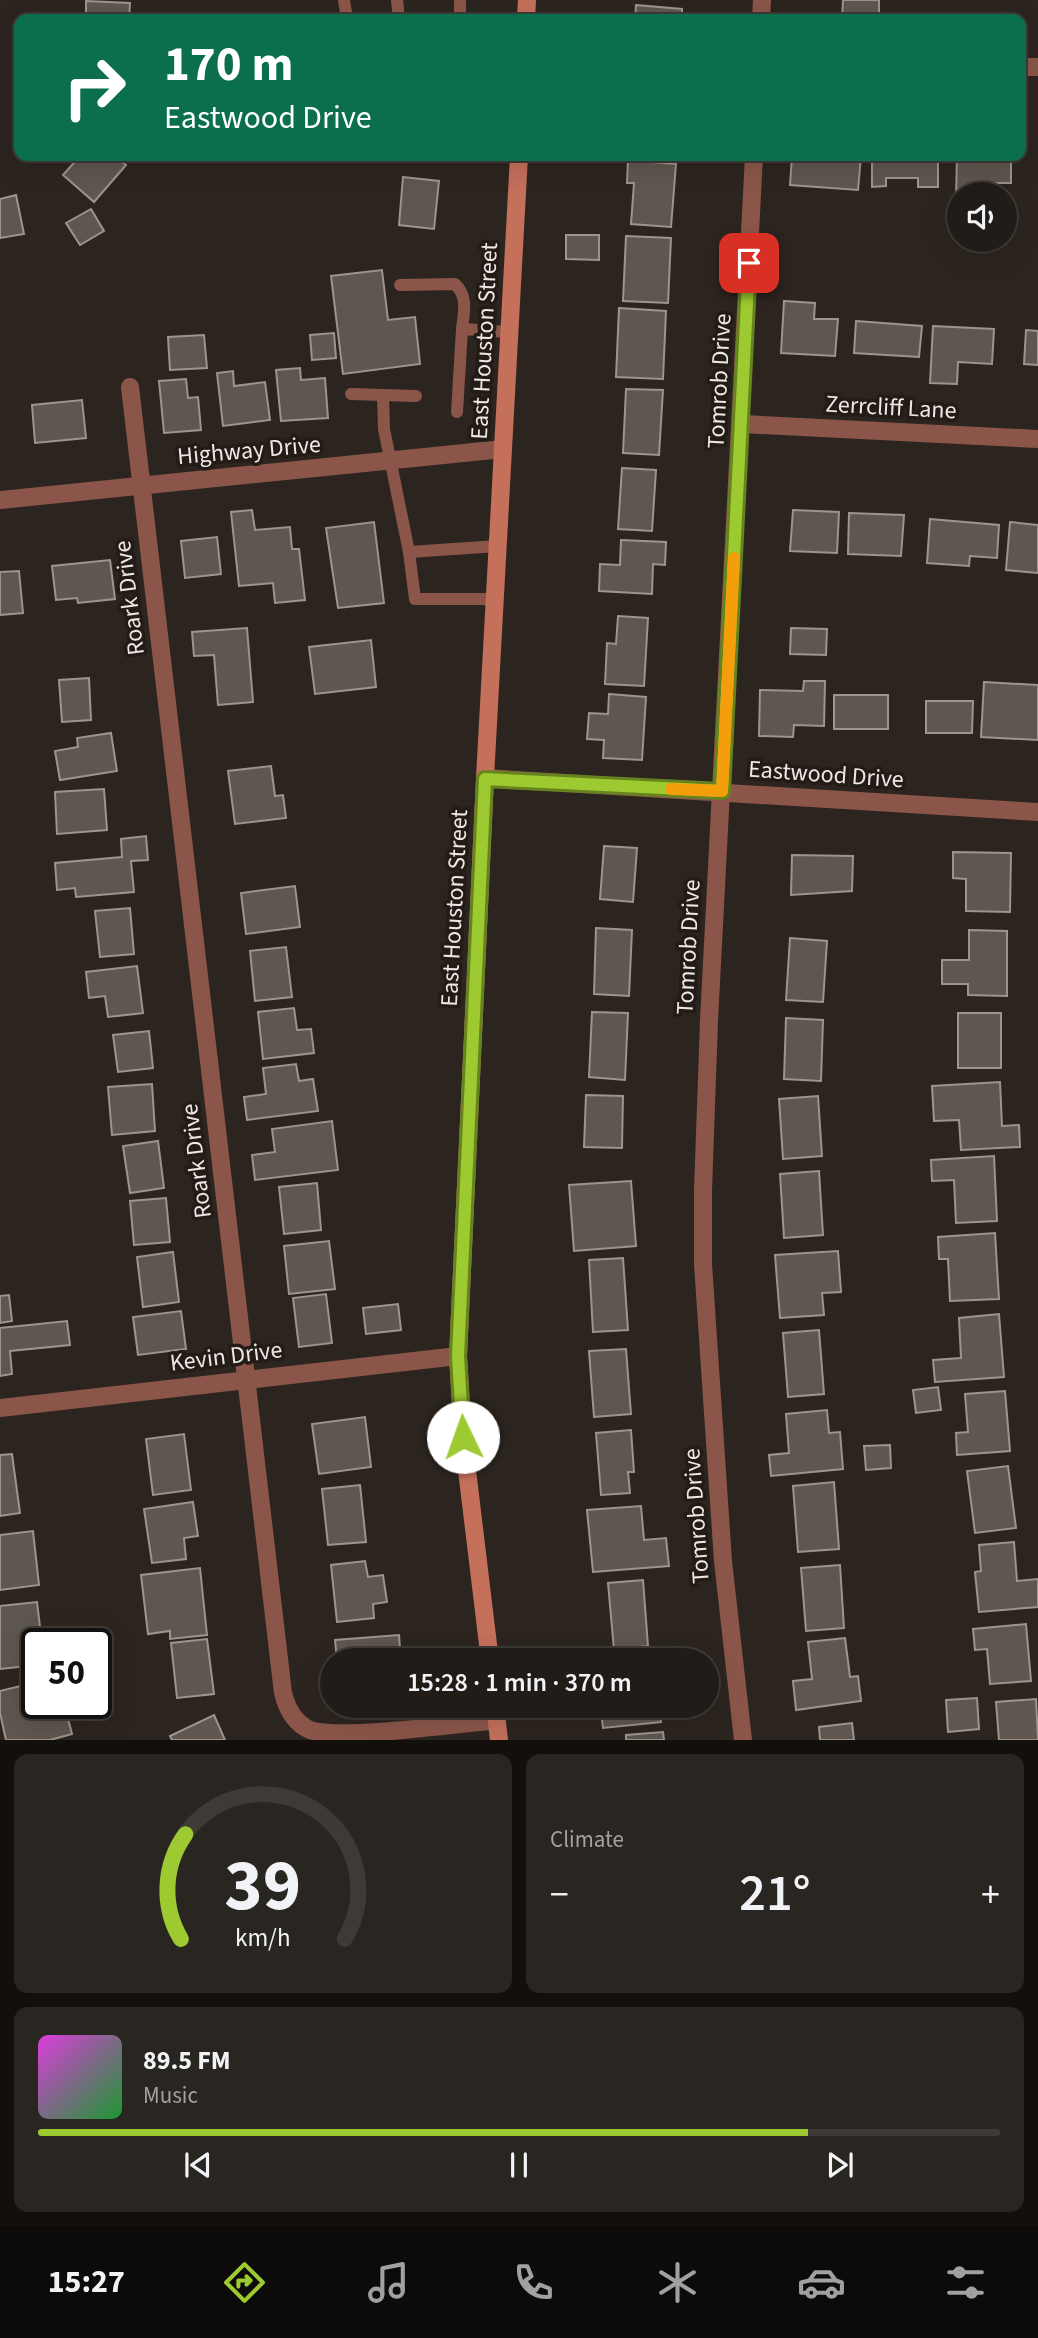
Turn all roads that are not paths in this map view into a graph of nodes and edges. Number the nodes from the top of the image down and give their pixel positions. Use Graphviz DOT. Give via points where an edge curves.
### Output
graph roads {
  1 [pos="519,161"];
  2 [pos="754,161"];
  3 [pos="400,285"];
  4 [pos="463,329"];
  5 [pos="509,332"];
  6 [pos="130,387"];
  7 [pos="351,394"];
  8 [pos="383,395"];
  9 [pos="416,396"];
  10 [pos="457,412"];
  11 [pos="742,424"];
  12 [pos="1038,439"];
  13 [pos="503,449"];
  14 [pos="393,461"];
  15 [pos="140,485"];
  16 [pos="0,500"];
  17 [pos="498,546"];
  18 [pos="409,552"];
  19 [pos="495,599"];
  20 [pos="485,779"];
  21 [pos="722,791"];
  22 [pos="1038,812"];
  23 [pos="458,1356"];
  24 [pos="246,1378"];
  25 [pos="0,1408"];
  26 [pos="488,1648"];
  27 [pos="463,1718"];
  28 [pos="497,1718"];
  29 [pos="499,1740"];
  30 [pos="743,1740"];
  1 -- 5 [label="main road, East Houston Street"];
  2 -- 11 [label="street, Tomrob Drive"];
  3 -- 4 [label="lane" via="455,284 465,301"];
  4 -- 5 [label="lane"];
  4 -- 10 [label="lane"];
  5 -- 13 [label="main road, East Houston Street"];
  6 -- 15 [label="street, Roark Drive"];
  7 -- 8 [label="lane"];
  8 -- 9 [label="lane"];
  8 -- 14 [label="lane" via="384,429"];
  11 -- 12 [label="street, Zerrcliff Lane"];
  11 -- 21 [label="street, Tomrob Drive"];
  13 -- 14 [label="street, Highway Drive"];
  13 -- 17 [label="main road, East Houston Street"];
  14 -- 15 [label="street, Highway Drive"];
  14 -- 18 [label="lane"];
  15 -- 16 [label="street, Highway Drive"];
  15 -- 24 [label="street, Roark Drive"];
  17 -- 18 [label="lane"];
  17 -- 19 [label="main road, East Houston Street"];
  18 -- 19 [label="lane" via="415,599"];
  19 -- 20 [label="main road, East Houston Street"];
  20 -- 21 [label="street, Eastwood Drive"];
  20 -- 23 [label="main road, East Houston Street"];
  21 -- 22 [label="street, Eastwood Drive"];
  21 -- 30 [label="street, Tomrob Drive" via="709,1021 703,1264 723,1561"];
  23 -- 24 [label="street, Kevin Drive"];
  23 -- 26 [label="main road, East Houston Street"];
  24 -- 25 [label="street, Kevin Drive"];
  24 -- 27 [label="street, Roark Drive" via="283,1693 295,1720 321,1735 352,1735"];
  28 -- 29 [label="main road"];
}
